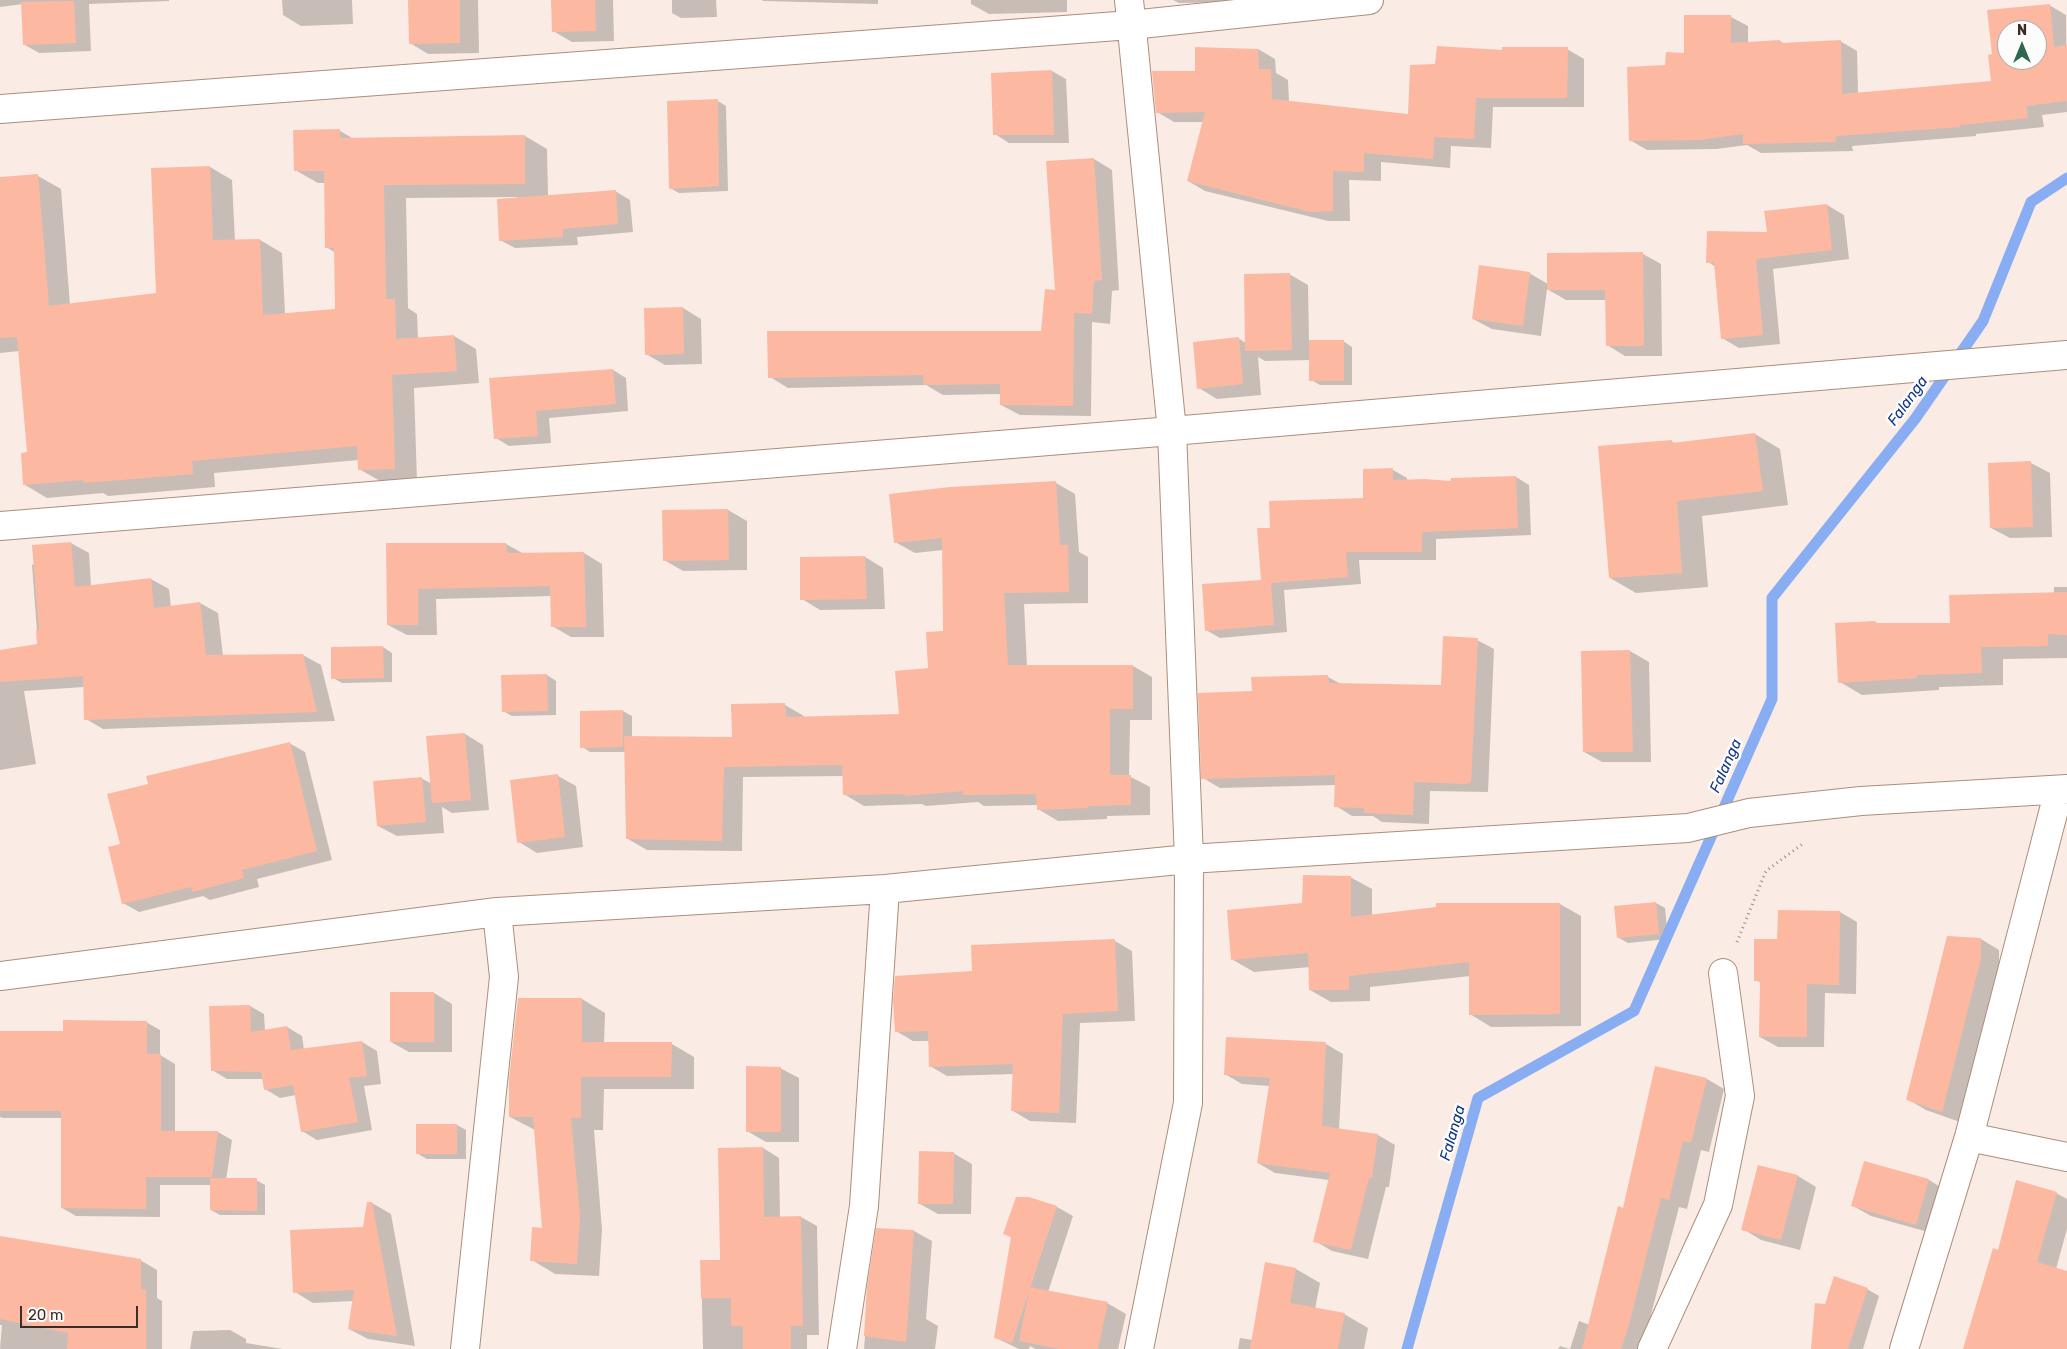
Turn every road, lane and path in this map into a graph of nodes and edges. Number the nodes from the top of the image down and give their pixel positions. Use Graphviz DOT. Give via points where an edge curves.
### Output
graph roads {
  1 [pos="1368,0"];
  2 [pos="1130,12"];
  3 [pos="0,109"];
  4 [pos="2067,355"];
  5 [pos="1172,431"];
  6 [pos="0,526"];
  7 [pos="2063,789"];
  8 [pos="1806,842"];
  9 [pos="1189,859"];
  10 [pos="885,889"];
  11 [pos="497,912"];
  12 [pos="1724,973"];
  13 [pos="0,976"];
  14 [pos="1969,1137"];
  15 [pos="2067,1157"];
  16 [pos="465,1349"];
  17 [pos="842,1349"];
  18 [pos="1139,1349"];
  19 [pos="1652,1349"];
  20 [pos="1904,1349"];
  1 -- 2 [label="street"];
  2 -- 3 [label="street"];
  2 -- 5 [label="street"];
  4 -- 5 [label="street"];
  5 -- 6 [label="street"];
  5 -- 9 [label="street"];
  7 -- 9 [label="street" via="1861,801 1749,813 1688,828"];
  7 -- 14 [label="street"];
  8 -- 12 [label="path" via="1766,871"];
  9 -- 10 [label="street"];
  9 -- 18 [label="street" via="1188,1103"];
  10 -- 11 [label="street"];
  10 -- 17 [label="street" via="864,1206"];
  11 -- 13 [label="street"];
  11 -- 16 [label="street" via="504,977"];
  12 -- 19 [label="street" via="1740,1096 1718,1205"];
  14 -- 15 [label="street"];
  14 -- 20 [label="street"];
}
